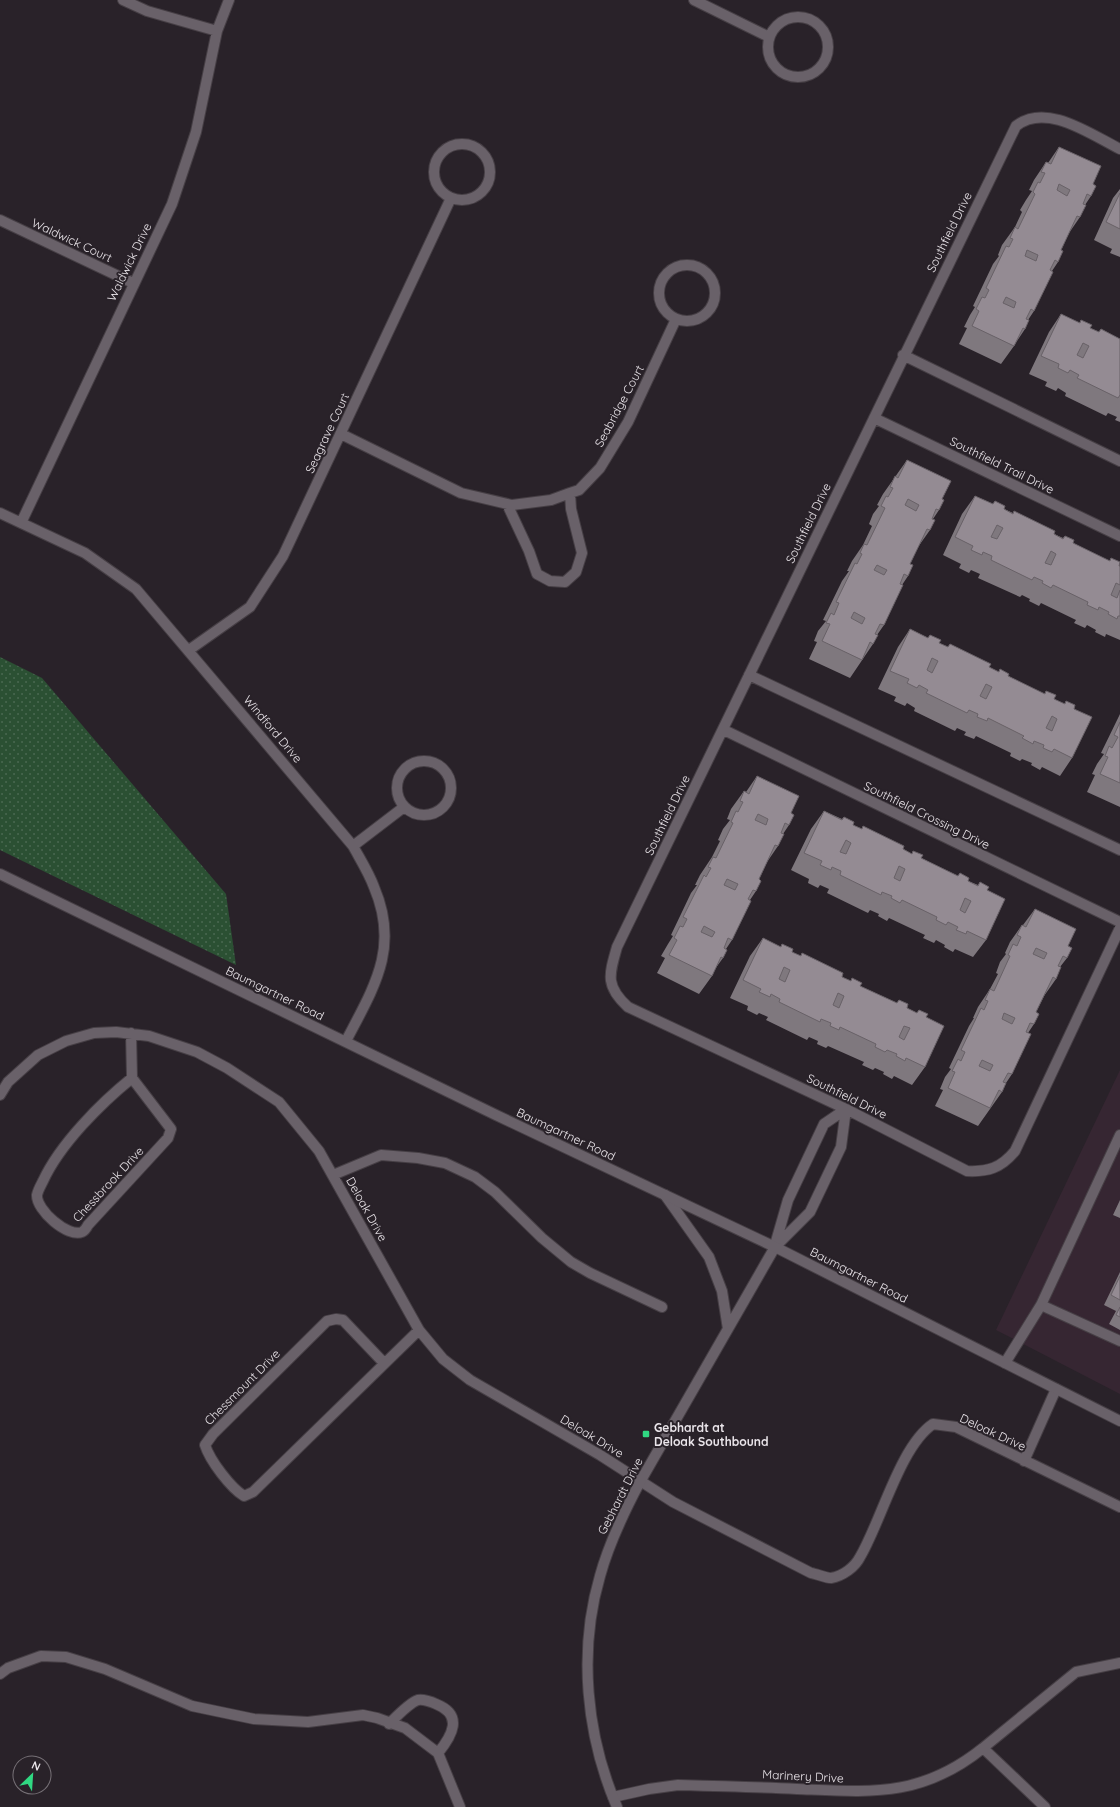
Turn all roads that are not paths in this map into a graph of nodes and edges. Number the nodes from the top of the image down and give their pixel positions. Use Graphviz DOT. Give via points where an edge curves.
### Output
graph roads {
  1 [pos="123,0"];
  2 [pos="229,0"];
  3 [pos="694,0"];
  4 [pos="217,31"];
  5 [pos="769,37"];
  6 [pos="1120,149"];
  7 [pos="451,198"];
  8 [pos="0,220"];
  9 [pos="133,283"];
  10 [pos="676,319"];
  11 [pos="903,355"];
  12 [pos="874,418"];
  13 [pos="341,434"];
  14 [pos="1120,461"];
  15 [pos="570,493"];
  16 [pos="507,504"];
  17 [pos="0,513"];
  18 [pos="21,523"];
  19 [pos="1120,536"];
  20 [pos="190,650"];
  21 [pos="749,675"];
  22 [pos="724,730"];
  23 [pos="404,807"];
  24 [pos="353,846"];
  25 [pos="1120,850"];
  26 [pos="0,874"];
  27 [pos="1120,922"];
  28 [pos="1120,928"];
  29 [pos="131,1033"];
  30 [pos="346,1041"];
  31 [pos="132,1078"];
  32 [pos="0,1095"];
  33 [pos="846,1109"];
  34 [pos="1120,1136"];
  35 [pos="333,1175"];
  36 [pos="665,1195"];
  37 [pos="774,1246"];
  38 [pos="1041,1305"];
  39 [pos="662,1307"];
  40 [pos="728,1329"];
  41 [pos="419,1330"];
  42 [pos="1120,1341"];
  43 [pos="384,1363"];
  44 [pos="1005,1364"];
  45 [pos="1056,1389"];
  46 [pos="1120,1421"];
  47 [pos="1024,1461"];
  48 [pos="640,1482"];
  49 [pos="1120,1508"];
  50 [pos="1120,1663"];
  51 [pos="0,1674"];
  52 [pos="389,1724"];
  53 [pos="983,1748"];
  54 [pos="438,1753"];
  55 [pos="615,1802"];
  56 [pos="460,1807"];
  57 [pos="1045,1807"];
  1 -- 4 [label="street"];
  2 -- 4 [label="street, Waldwick Drive"];
  3 -- 5 [label="street"];
  4 -- 9 [label="street, Waldwick Drive" via="196,132 172,204"];
  5 -- 5 [label="street" via="767,47 774,66 781,73 796,77 811,75 820,69 828,51 828,41 824,32 818,24 809,19 800,17 785,20 774,28"];
  6 -- 11 [label="street, Southfield Drive" via="1050,117 1024,119 1016,126"];
  7 -- 7 [label="street" via="460,200 474,197 485,189 490,181 489,162 478,148 469,144 450,145 437,158 434,167 437,185"];
  7 -- 13 [label="street, Seagrave Court"];
  8 -- 9 [label="street, Waldwick Court"];
  9 -- 18 [label="street, Waldwick Drive"];
  10 -- 10 [label="street" via="693,320 708,311 712,304 714,291 711,279 696,267 677,266 662,278 659,297 665,310"];
  10 -- 15 [label="street, Seabridge Court" via="628,422 604,461 579,490"];
  11 -- 12 [label="street, Southfield Drive"];
  11 -- 14 [label="street"];
  12 -- 19 [label="street, Southfield Trail Drive"];
  12 -- 21 [label="street, Southfield Drive"];
  13 -- 16 [label="street, Seabridge Court" via="461,493"];
  13 -- 20 [label="street, Seagrave Court" via="283,556 250,607"];
  15 -- 16 [label="street, Seabridge Court" via="551,500"];
  15 -- 16 [label="street" via="571,509 582,553 576,572 565,582 550,581 537,574"];
  17 -- 18 [label="street, Windford Drive"];
  18 -- 20 [label="street, Windford Drive" via="85,552 136,589"];
  20 -- 24 [label="street, Windford Drive"];
  21 -- 22 [label="street, Southfield Drive"];
  21 -- 25 [label="street"];
  22 -- 27 [label="street, Southfield Crossing Drive"];
  22 -- 33 [label="street, Southfield Drive" via="617,947 610,983 617,997 628,1007"];
  23 -- 23 [label="street" via="411,812 424,815 436,813 443,808 451,792 451,783 442,768 425,761 412,764 401,773 396,790"];
  23 -- 24 [label="street"];
  24 -- 30 [label="street, Windford Drive" via="374,887 385,920 385,938 382,965"];
  26 -- 30 [label="street, Baumgartner Road"];
  28 -- 33 [label="street, Southfield Drive" via="1015,1151 1006,1162 981,1172 967,1171"];
  29 -- 31 [label="street"];
  29 -- 32 [label="street, Deloak Drive" via="94,1033 66,1041 38,1055 8,1082"];
  29 -- 35 [label="street, Deloak Drive" via="149,1036 197,1052 252,1083 279,1102 319,1151"];
  30 -- 36 [label="street, Baumgartner Road"];
  31 -- 31 [label="street, Chessbrook Drive" via="170,1129 168,1138 82,1232 74,1233 49,1218 38,1204 37,1194 48,1170 68,1142 118,1089"];
  33 -- 37 [label="street" via="824,1124 788,1200"];
  33 -- 37 [label="street" via="841,1147 810,1212"];
  34 -- 38 [label="street"];
  35 -- 39 [label="street" via="381,1155 445,1163 475,1177 495,1192 571,1262"];
  35 -- 41 [label="street, Deloak Drive"];
  36 -- 37 [label="street, Baumgartner Road"];
  36 -- 40 [label="street" via="709,1257 722,1291"];
  37 -- 40 [label="street, Gebhardt Drive"];
  37 -- 44 [label="street, Baumgartner Road"];
  38 -- 42 [label="street"];
  38 -- 44 [label="street"];
  40 -- 48 [label="street, Gebhardt Drive"];
  41 -- 43 [label="street, Chessmount Drive"];
  41 -- 48 [label="street, Deloak Drive" via="443,1358 470,1380 600,1455"];
  43 -- 43 [label="street, Chessmount Drive" via="343,1320 327,1321 213,1434 205,1446 208,1455 238,1492 244,1496 253,1492"];
  44 -- 45 [label="street, Baumgartner Road"];
  45 -- 46 [label="street, Baumgartner Road"];
  45 -- 47 [label="street"];
  47 -- 48 [label="street, Deloak Drive" via="956,1427 933,1424 917,1440 860,1558 847,1572 831,1578 804,1569"];
  47 -- 49 [label="street, Deloak Drive"];
  48 -- 55 [label="street, Gebhardt Drive" via="610,1544 600,1576 591,1615 588,1649 588,1689 592,1724 599,1758"];
  50 -- 53 [label="street" via="1076,1672"];
  51 -- 52 [label="street" via="8,1668 42,1656 66,1657 105,1669 192,1706 254,1719 308,1722 363,1715"];
  52 -- 54 [label="street" via="405,1728"];
  52 -- 54 [label="street" via="418,1700 445,1707 452,1718 453,1729"];
  53 -- 55 [label="street, Marinery Drive" via="965,1763 935,1779 906,1787 862,1792 678,1785 649,1789"];
  53 -- 57 [label="street"];
  54 -- 56 [label="street"];
}
